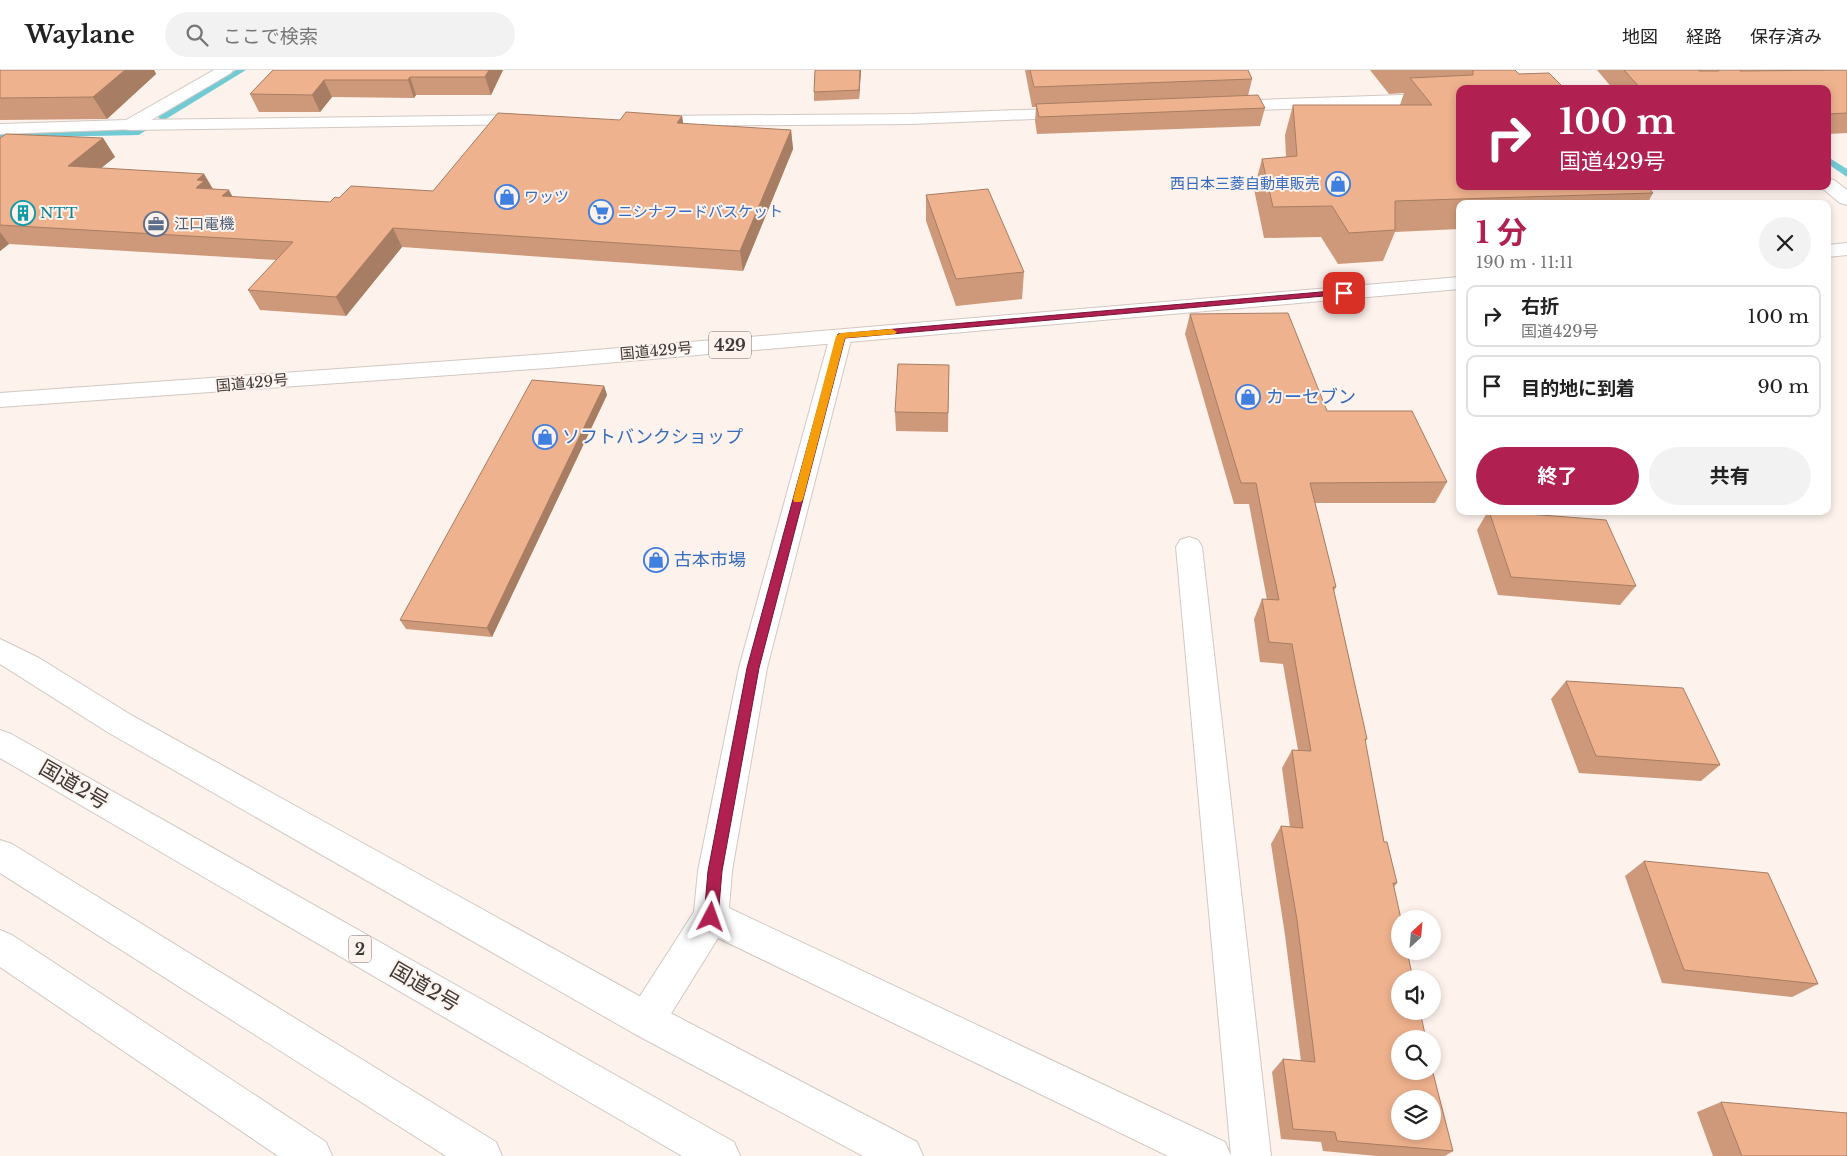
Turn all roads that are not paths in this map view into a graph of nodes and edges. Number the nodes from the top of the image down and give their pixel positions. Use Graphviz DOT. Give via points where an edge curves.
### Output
graph roads {
  1 [pos="225,70"];
  2 [pos="1456,98"];
  3 [pos="1208,107"];
  4 [pos="1090,112"];
  5 [pos="545,120"];
  6 [pos="633,121"];
  7 [pos="130,125"];
  8 [pos="0,129"];
  9 [pos="1831,186"];
  10 [pos="1847,199"];
  11 [pos="1847,249"];
  12 [pos="1831,251"];
  13 [pos="1456,283"];
  14 [pos="841,336"];
  15 [pos="77,396"];
  16 [pos="0,400"];
  17 [pos="0,416"];
  18 [pos="1189,548"];
  19 [pos="0,650"];
  20 [pos="0,742"];
  21 [pos="0,854"];
  22 [pos="711,917"];
  23 [pos="0,947"];
  24 [pos="646,1020"];
  25 [pos="312,1156"];
  26 [pos="482,1156"];
  27 [pos="720,1156"];
  28 [pos="903,1156"];
  29 [pos="1211,1156"];
  30 [pos="1251,1156"];
  1 -- 7 [label="main road"];
  2 -- 3 [label="main road"];
  4 -- 6 [label="main road" via="911,119"];
  5 -- 7 [label="main road"];
  7 -- 8 [label="main road"];
  9 -- 10 [label="main road"];
  11 -- 12 [label="main road"];
  13 -- 14 [label="main road, 国道429号 / 429"];
  14 -- 15 [label="main road, 国道429号 / 429"];
  14 -- 22 [label="main road" via="753,668 715,871"];
  15 -- 16 [label="main road, 国道429号 / 429"];
  15 -- 17 [label="main road"];
  18 -- 30 [label="main road"];
  19 -- 24 [label="main road" via="120,724"];
  20 -- 27 [label="main road, 国道2号 / 2"];
  21 -- 26 [label="main road"];
  22 -- 24 [label="main road"];
  22 -- 29 [label="main road"];
  23 -- 25 [label="main road"];
  24 -- 28 [label="main road"];
}
